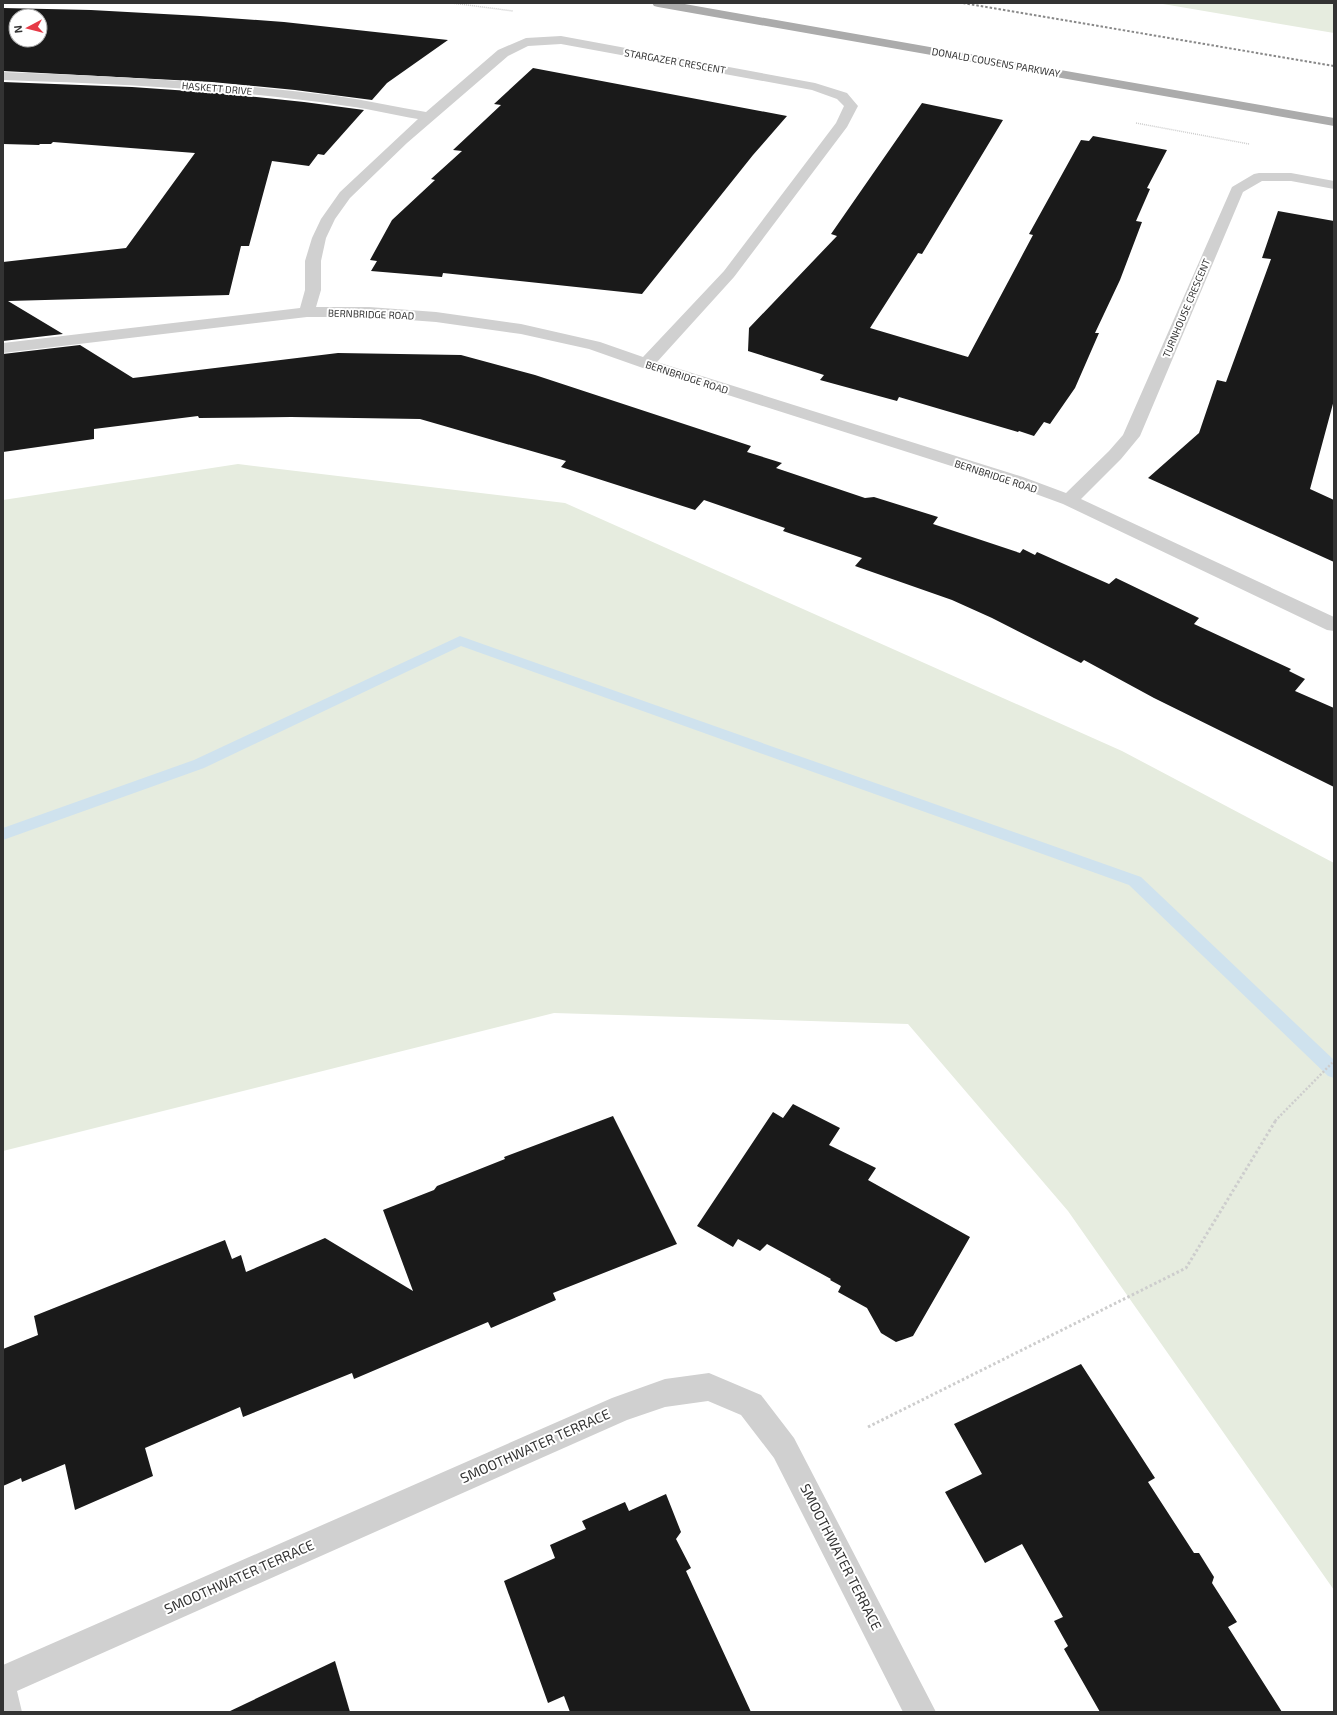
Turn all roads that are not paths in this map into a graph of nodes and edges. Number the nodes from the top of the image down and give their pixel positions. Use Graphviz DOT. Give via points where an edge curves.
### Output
graph roads {
  1 [pos="658,3"];
  2 [pos="3,76"];
  3 [pos="429,117"];
  4 [pos="1334,122"];
  5 [pos="1334,185"];
  6 [pos="307,312"];
  7 [pos="3,348"];
  8 [pos="646,364"];
  9 [pos="1069,500"];
  10 [pos="1334,625"];
  11 [pos="3,1681"];
  12 [pos="3,1694"];
  13 [pos="6,1712"];
  14 [pos="920,1712"];
  1 -- 4 [label="main road, DONALD COUSENS PARKWAY"];
  2 -- 3 [label="street, HASKETT DRIVE" via="126,81 243,90 338,100"];
  3 -- 6 [label="street, STARGAZER CRESCENT" via="345,195 328,219 319,238 313,261 313,290"];
  3 -- 8 [label="street, STARGAZER CRESCENT" via="503,53 526,42 561,40 816,87 842,96 851,106 842,124 729,274"];
  5 -- 9 [label="street, TURNHOUSE CRESCENT" via="1291,177 1259,177 1237,190 1131,436"];
  6 -- 7 [label="street, BERNBRIDGE ROAD"];
  6 -- 8 [label="street, BERNBRIDGE ROAD" via="388,313 482,322 555,335"];
  8 -- 9 [label="street, BERNBRIDGE ROAD" via="1017,481"];
  9 -- 10 [label="street, BERNBRIDGE ROAD"];
  11 -- 14 [label="street, SMOOTHWATER TERRACE" via="622,1408 665,1393 709,1387 751,1405 784,1448"];
  12 -- 13 [label="street"];
}
